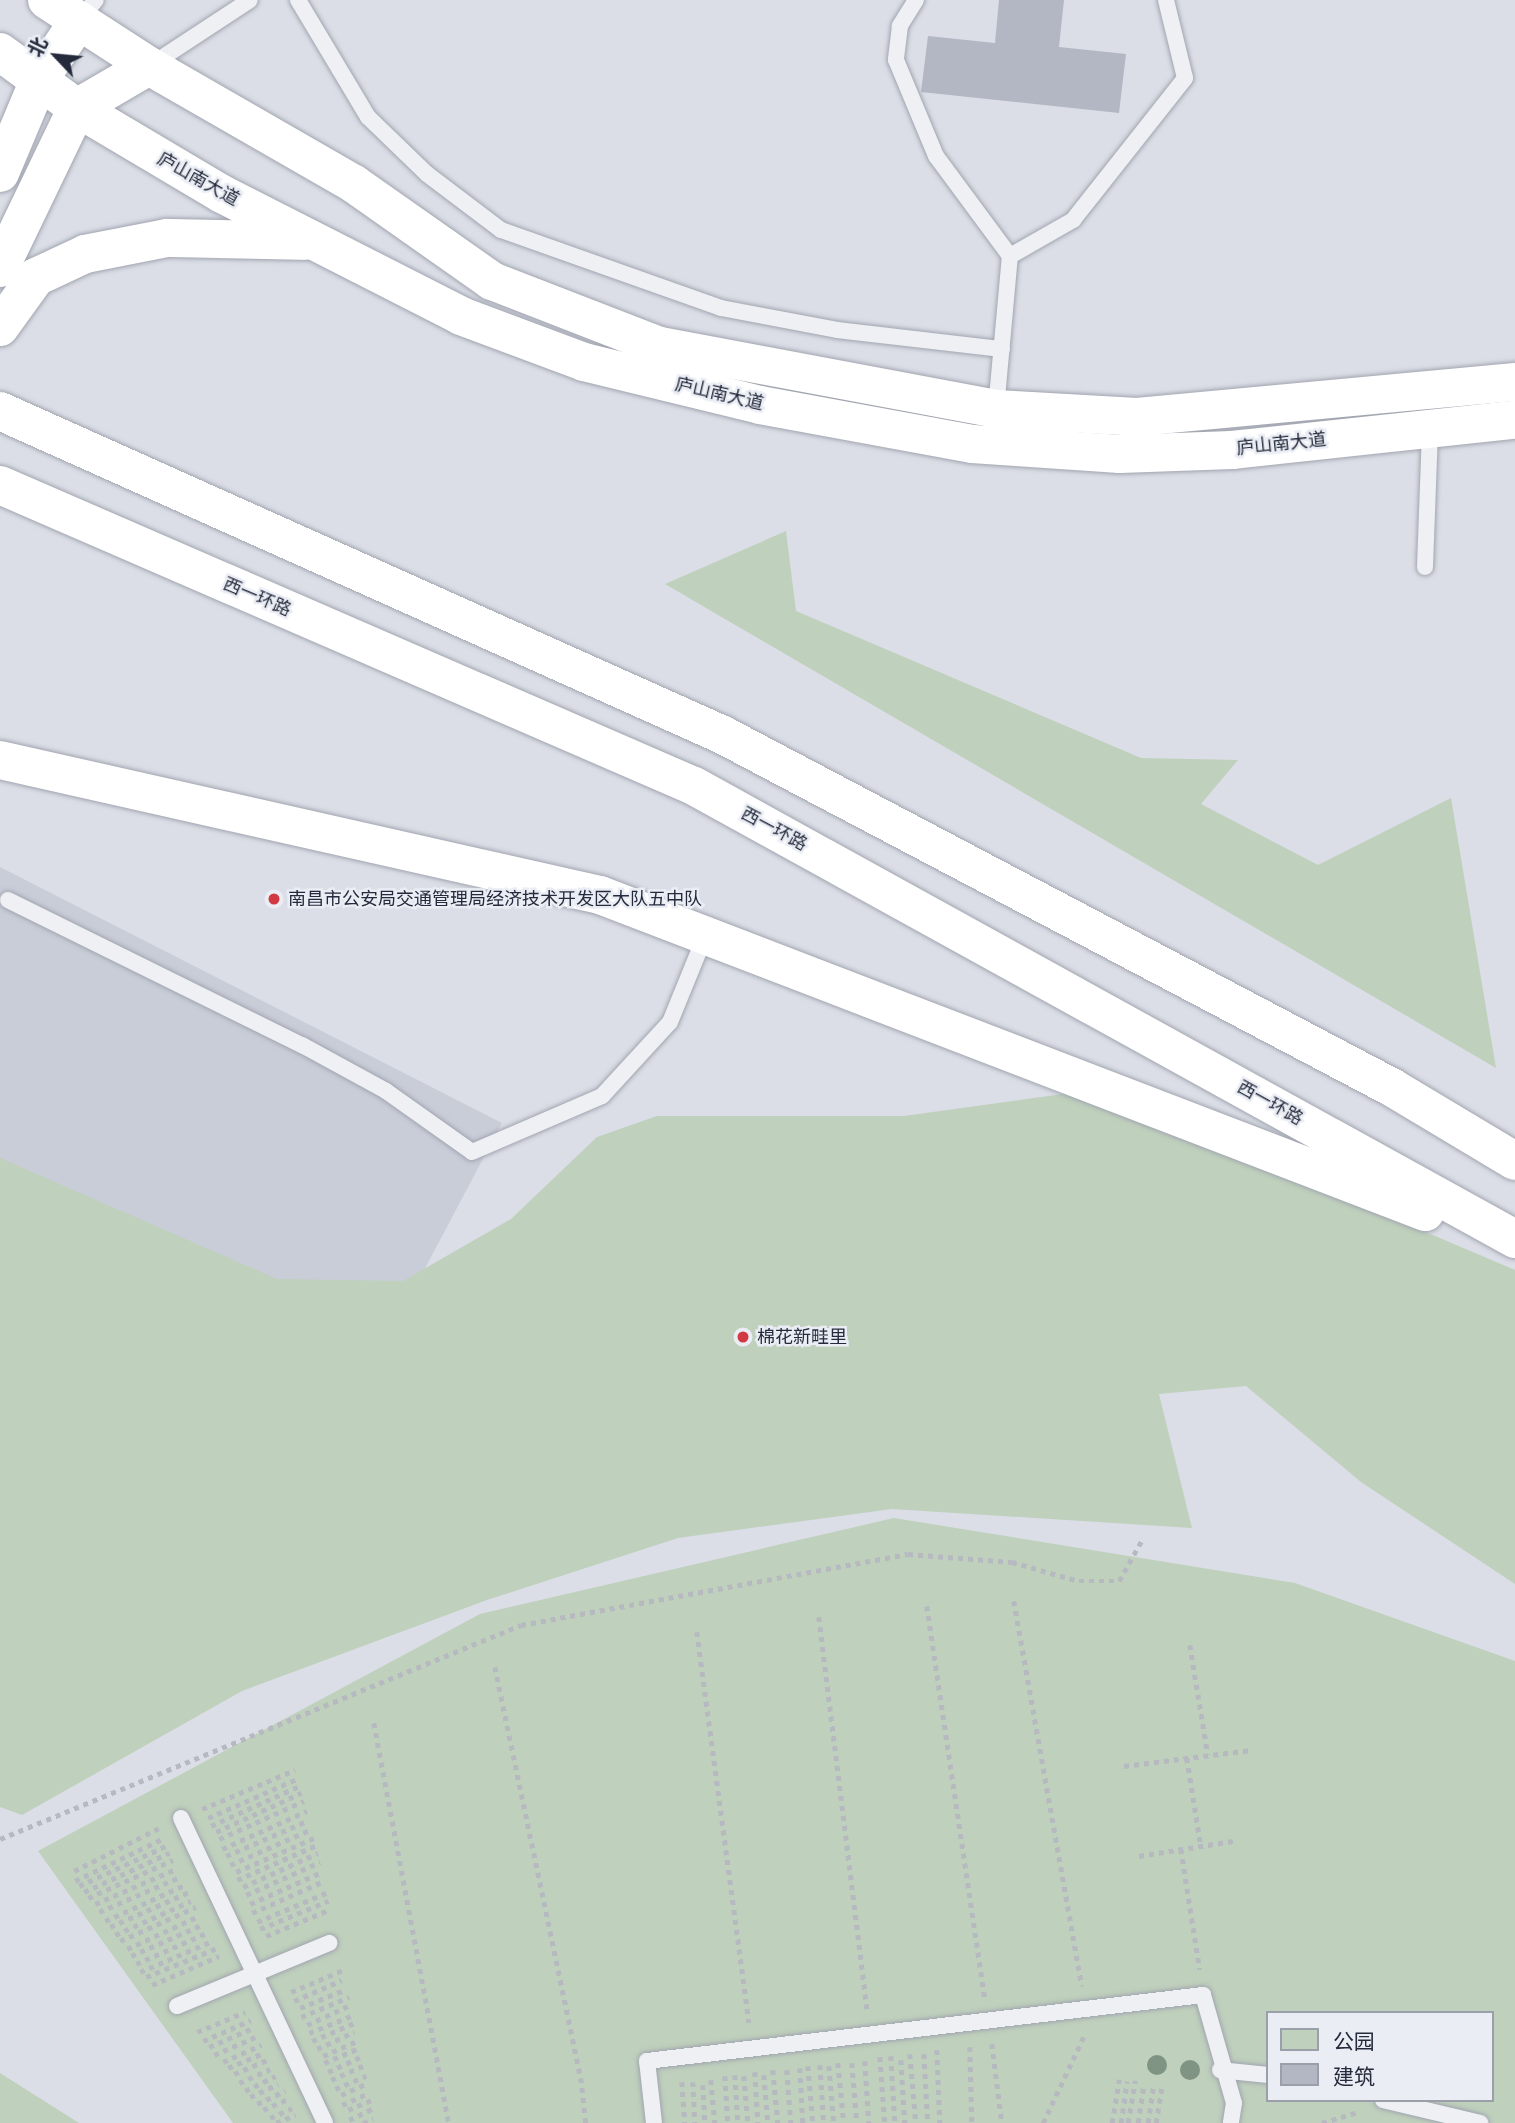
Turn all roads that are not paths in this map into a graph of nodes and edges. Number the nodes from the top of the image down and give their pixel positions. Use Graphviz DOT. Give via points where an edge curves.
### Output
graph roads {
  1 [pos="47,0"];
  2 [pos="250,0"];
  3 [pos="298,0"];
  4 [pos="916,0"];
  5 [pos="1166,0"];
  6 [pos="88,10"];
  7 [pos="0,52"];
  8 [pos="149,66"];
  9 [pos="0,80"];
  10 [pos="39,80"];
  11 [pos="78,107"];
  12 [pos="0,173"];
  13 [pos="312,241"];
  14 [pos="1010,256"];
  15 [pos="0,268"];
  16 [pos="0,327"];
  17 [pos="1002,349"];
  18 [pos="1515,382"];
  19 [pos="996,409"];
  20 [pos="0,411"];
  21 [pos="1515,419"];
  22 [pos="1430,429"];
  23 [pos="0,485"];
  24 [pos="1425,567"];
  25 [pos="0,760"];
  26 [pos="8,900"];
  27 [pos="706,934"];
  28 [pos="1515,1161"];
  29 [pos="1515,1239"];
  30 [pos="1515,1247"];
  31 [pos="181,1818"];
  32 [pos="329,1943"];
  33 [pos="255,1974"];
  34 [pos="177,2006"];
  35 [pos="1220,2070"];
  36 [pos="1266,2075"];
  37 [pos="1391,2102"];
  38 [pos="325,2123"];
  39 [pos="654,2123"];
  40 [pos="1231,2123"];
  41 [pos="1480,2123"];
  1 -- 6 [label="highway, 庐山南大道"];
  2 -- 8 [label="lane"];
  3 -- 17 [label="lane" via="368,117 427,174 501,230 721,308 836,330"];
  4 -- 14 [label="lane" via="900,26 896,60 936,156"];
  5 -- 14 [label="lane" via="1185,78 1073,220"];
  6 -- 8 [label="highway, 庐山南大道"];
  6 -- 10 [label="highway"];
  7 -- 10 [label="highway, 庐山南大道"];
  8 -- 11 [label="highway"];
  8 -- 19 [label="highway, 庐山南大道" via="354,184 492,281 660,346"];
  9 -- 10 [label="highway"];
  10 -- 11 [label="highway, 庐山南大道"];
  10 -- 12 [label="highway"];
  11 -- 13 [label="highway, 庐山南大道" via="180,171"];
  11 -- 15 [label="highway"];
  13 -- 16 [label="highway" via="167,238 85,254 36,277"];
  13 -- 22 [label="highway, 庐山南大道" via="461,316 583,362 760,405 972,443 1120,454 1232,450"];
  14 -- 17 [label="lane"];
  17 -- 19 [label="lane"];
  18 -- 19 [label="highway, 庐山南大道" via="1137,417"];
  20 -- 28 [label="highway" via="723,735 1393,1088"];
  21 -- 22 [label="highway, 庐山南大道"];
  22 -- 24 [label="lane"];
  23 -- 29 [label="highway, 西一环路" via="694,786"];
  25 -- 27 [label="highway" via="600,895"];
  26 -- 27 [label="lane" via="302,1045 386,1091 472,1152 602,1096 670,1022"];
  27 -- 30 [label="highway"];
  31 -- 33 [label="lane"];
  32 -- 33 [label="lane"];
  33 -- 34 [label="lane"];
  33 -- 38 [label="lane"];
  35 -- 36 [label="lane"];
  35 -- 39 [label="lane" via="1203,1995 989,2020 867,2040 647,2061"];
  35 -- 40 [label="lane" via="1234,2103"];
  37 -- 41 [label="lane"];
}
